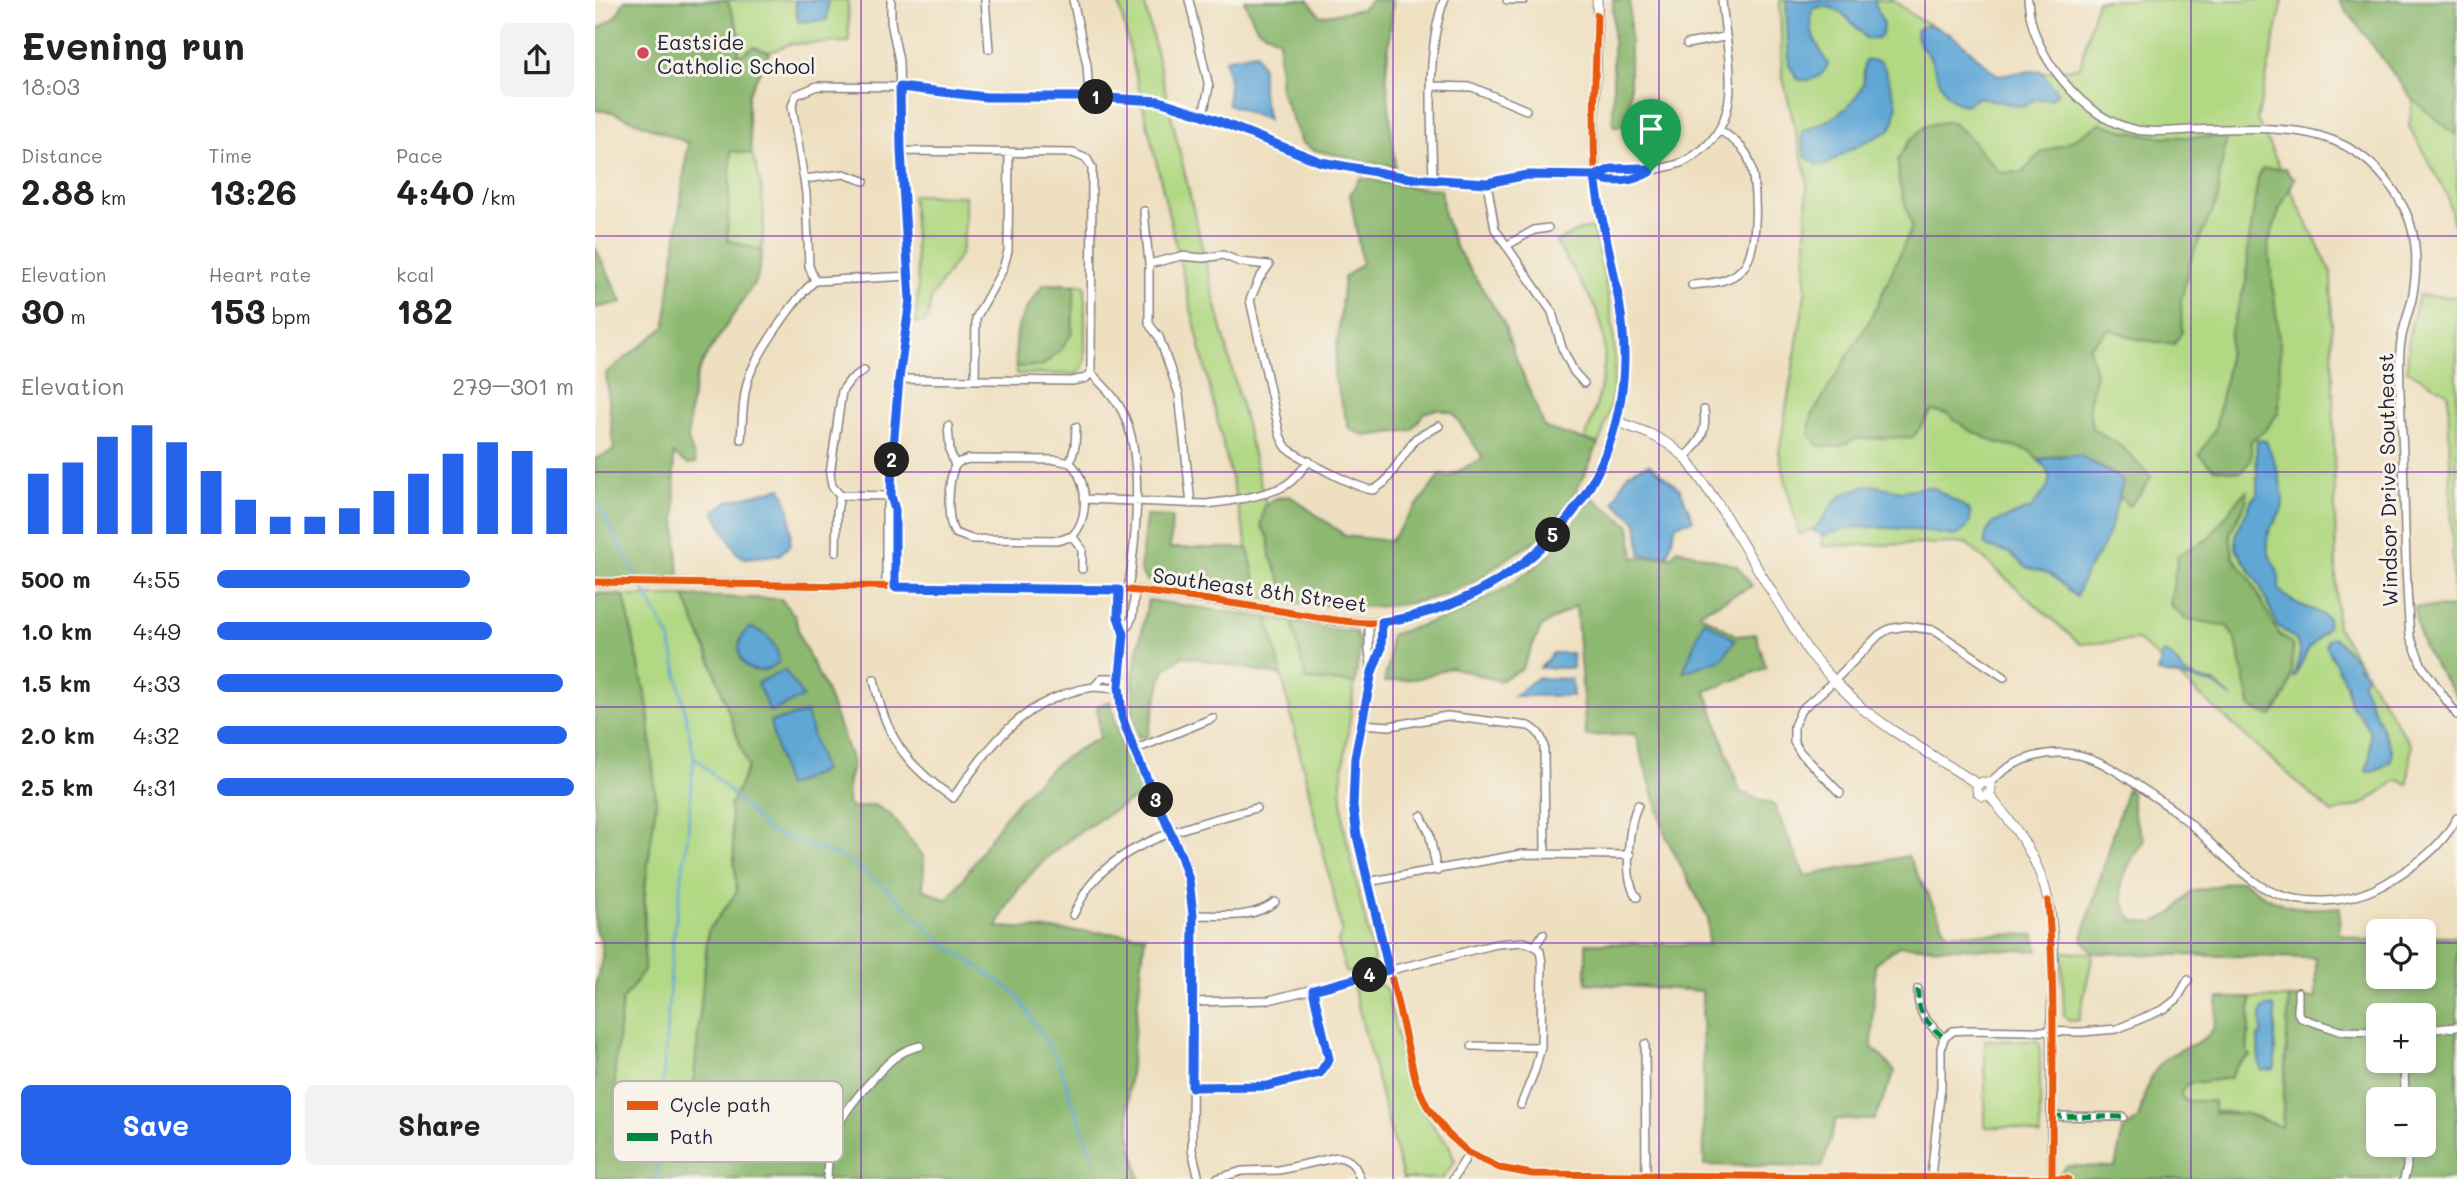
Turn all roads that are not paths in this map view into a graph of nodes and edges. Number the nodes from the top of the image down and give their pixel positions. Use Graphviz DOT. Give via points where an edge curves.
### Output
graph roads {
  1 [pos="891,0"];
  2 [pos="985,0"];
  3 [pos="1073,0"];
  4 [pos="1189,0"];
  5 [pos="1444,0"];
  6 [pos="1507,0"];
  7 [pos="1524,0"];
  8 [pos="1597,0"];
  9 [pos="1722,0"];
  10 [pos="2028,0"];
  11 [pos="1724,37"];
  12 [pos="1687,44"];
  13 [pos="989,49"];
  14 [pos="1432,86"];
  15 [pos="900,87"];
  16 [pos="1089,97"];
  17 [pos="1526,110"];
  18 [pos="1203,115"];
  19 [pos="1719,130"];
  20 [pos="901,151"];
  21 [pos="1009,152"];
  22 [pos="1651,171"];
  23 [pos="1595,176"];
  24 [pos="804,179"];
  25 [pos="864,181"];
  26 [pos="1433,181"];
  27 [pos="1487,183"];
  28 [pos="1144,211"];
  29 [pos="1548,228"];
  30 [pos="1506,246"];
  31 [pos="1149,264"];
  32 [pos="910,276"];
  33 [pos="815,281"];
  34 [pos="1692,285"];
  35 [pos="864,370"];
  36 [pos="1091,373"];
  37 [pos="899,379"];
  38 [pos="975,379"];
  39 [pos="1584,383"];
  40 [pos="1704,410"];
  41 [pos="1616,421"];
  42 [pos="948,426"];
  43 [pos="1439,426"];
  44 [pos="1076,427"];
  45 [pos="741,439"];
  46 [pos="1685,457"];
  47 [pos="1309,461"];
  48 [pos="1070,463"];
  49 [pos="955,466"];
  50 [pos="840,495"];
  51 [pos="891,496"];
  52 [pos="1084,499"];
  53 [pos="1136,501"];
  54 [pos="1191,504"];
  55 [pos="1072,536"];
  56 [pos="836,552"];
  57 [pos="1083,569"];
  58 [pos="596,582"];
  59 [pos="890,587"];
  60 [pos="1127,590"];
  61 [pos="1382,622"];
  62 [pos="1369,623"];
  63 [pos="1124,634"];
  64 [pos="1372,672"];
  65 [pos="2004,677"];
  66 [pos="1120,678"];
  67 [pos="874,679"];
  68 [pos="1834,681"];
  69 [pos="1094,687"];
  70 [pos="1119,689"];
  71 [pos="2457,715"];
  72 [pos="1213,718"];
  73 [pos="1361,724"];
  74 [pos="1134,750"];
  75 [pos="1985,787"];
  76 [pos="1840,793"];
  77 [pos="1638,805"];
  78 [pos="1256,808"];
  79 [pos="1421,816"];
  80 [pos="2457,818"];
  81 [pos="1171,833"];
  82 [pos="1545,854"];
  83 [pos="1629,855"];
  84 [pos="1437,871"];
  85 [pos="1367,882"];
  86 [pos="1637,897"];
  87 [pos="1275,902"];
  88 [pos="1073,915"];
  89 [pos="1193,915"];
  90 [pos="1543,934"];
  91 [pos="1535,946"];
  92 [pos="1389,970"];
  93 [pos="2188,980"];
  94 [pos="1918,989"];
  95 [pos="1313,990"];
  96 [pos="2298,992"];
  97 [pos="1192,1002"];
  98 [pos="2457,1027"];
  99 [pos="2436,1029"];
  100 [pos="2052,1031"];
  101 [pos="2366,1032"];
  102 [pos="1944,1038"];
  103 [pos="1645,1044"];
  104 [pos="919,1046"];
  105 [pos="1472,1046"];
  106 [pos="1541,1047"];
  107 [pos="1192,1087"];
  108 [pos="1521,1105"];
  109 [pos="843,1115"];
  110 [pos="2052,1116"];
  111 [pos="2123,1117"];
  112 [pos="1468,1153"];
  113 [pos="2407,1157"];
  114 [pos="1646,1177"];
  115 [pos="1932,1177"];
  116 [pos="1199,1179"];
  117 [pos="1216,1179"];
  118 [pos="1360,1179"];
  119 [pos="1453,1179"];
  120 [pos="2052,1179"];
  121 [pos="2068,1179"];
  122 [pos="2404,1179"];
  1 -- 15 [label="street"];
  2 -- 13 [label="street"];
  3 -- 16 [label="street"];
  4 -- 18 [label="street" via="1209,87"];
  5 -- 14 [label="street"];
  6 -- 7 [label="street"];
  8 -- 23 [label="street, Southeast 8th Street"];
  9 -- 11 [label="street"];
  10 -- 71 [label="street, Windsor Drive Southeast" via="2044,55 2075,95 2114,123 2137,130 2274,128 2318,134 2360,153 2393,188 2405,208 2416,258 2400,351 2410,636 2422,666"];
  11 -- 12 [label="street"];
  11 -- 19 [label="street" via="1731,97"];
  14 -- 17 [label="street" via="1472,87"];
  14 -- 26 [label="street"];
  15 -- 16 [label="street" via="986,97"];
  15 -- 20 [label="street"];
  15 -- 24 [label="street" via="817,86 796,95 792,112"];
  16 -- 18 [label="street" via="1148,99"];
  18 -- 26 [label="street" via="1321,162"];
  19 -- 22 [label="street" via="1689,159"];
  19 -- 34 [label="street" via="1745,151 1750,162 1753,244 1749,258 1735,275"];
  20 -- 21 [label="street"];
  20 -- 32 [label="street"];
  21 -- 36 [label="street" via="1073,153 1087,159 1092,168"];
  21 -- 38 [label="street" via="1008,251 976,318"];
  22 -- 23 [label="street" via="1612,169"];
  22 -- 23 [label="street" via="1608,182"];
  23 -- 27 [label="street" via="1527,175"];
  23 -- 41 [label="street, Southeast 8th Street" via="1623,333 1622,390"];
  24 -- 25 [label="street" via="843,174"];
  24 -- 33 [label="street" via="807,253"];
  26 -- 27 [label="street"];
  27 -- 30 [label="street" via="1491,216"];
  28 -- 31 [label="street"];
  29 -- 30 [label="street" via="1534,230"];
  30 -- 39 [label="street" via="1552,312 1562,348"];
  31 -- 47 [label="street" via="1181,256 1223,255 1269,265 1250,300 1280,435 1289,450"];
  31 -- 54 [label="street" via="1149,324 1159,337 1179,394"];
  32 -- 33 [label="street"];
  32 -- 37 [label="street" via="910,312"];
  33 -- 45 [label="street" via="797,298 750,373"];
  35 -- 50 [label="street" via="845,385 840,398 830,474"];
  36 -- 38 [label="street" via="1072,381"];
  36 -- 53 [label="street" via="1116,401 1131,433"];
  37 -- 38 [label="street"];
  37 -- 51 [label="street"];
  40 -- 46 [label="street" via="1704,434"];
  41 -- 46 [label="street" via="1650,434"];
  41 -- 61 [label="street, Southeast 8th Street" via="1586,492 1520,567 1441,609"];
  42 -- 49 [label="street"];
  43 -- 47 [label="street" via="1416,438 1374,491"];
  44 -- 48 [label="street"];
  46 -- 68 [label="street" via="1808,651"];
  47 -- 54 [label="street" via="1289,483 1275,490 1221,503"];
  48 -- 49 [label="street" via="969,459"];
  48 -- 52 [label="street" via="1080,474"];
  49 -- 55 [label="street" via="950,479 950,523 955,533 971,539 1061,540"];
  50 -- 51 [label="street"];
  50 -- 56 [label="street"];
  51 -- 59 [label="street" via="886,511"];
  52 -- 53 [label="street"];
  52 -- 55 [label="street" via="1079,526"];
  53 -- 54 [label="street"];
  53 -- 60 [label="street"];
  55 -- 57 [label="street" via="1082,550"];
  58 -- 59 [label="street, Southeast 8th Street"];
  59 -- 60 [label="street, Southeast 8th Street"];
  60 -- 62 [label="street, Southeast 8th Street"];
  60 -- 63 [label="street" via="1132,618"];
  60 -- 63 [label="street" via="1118,617"];
  61 -- 62 [label="street, Southeast 8th Street"];
  61 -- 64 [label="street" via="1381,649"];
  62 -- 64 [label="street"];
  63 -- 66 [label="street"];
  64 -- 73 [label="street"];
  65 -- 68 [label="street" via="1934,629 1906,626 1879,635"];
  66 -- 69 [label="street" via="1102,678"];
  66 -- 70 [label="street"];
  67 -- 69 [label="street" via="883,716 902,753 953,799 988,749 1015,721 1049,700"];
  68 -- 75 [label="street" via="1873,716"];
  68 -- 76 [label="street" via="1801,710 1793,733 1800,752"];
  69 -- 70 [label="street"];
  70 -- 74 [label="street" via="1122,717"];
  72 -- 74 [label="street"];
  73 -- 82 [label="street" via="1390,726 1447,716 1529,726 1540,734 1544,747"];
  73 -- 85 [label="street" via="1353,806"];
  74 -- 81 [label="street"];
  75 -- 80 [label="street" via="2010,766 2032,757 2055,753 2088,757 2179,814 2262,887 2307,900 2350,898 2376,890 2435,850"];
  75 -- 100 [label="street" via="2025,841 2048,901"];
  77 -- 83 [label="street"];
  78 -- 81 [label="street"];
  79 -- 84 [label="street"];
  81 -- 88 [label="street" via="1111,864 1091,884"];
  81 -- 89 [label="street" via="1186,870"];
  82 -- 83 [label="street"];
  82 -- 84 [label="street" via="1502,857"];
  83 -- 86 [label="street" via="1631,886"];
  84 -- 85 [label="street"];
  85 -- 92 [label="street"];
  87 -- 89 [label="street" via="1253,914"];
  89 -- 97 [label="street"];
  90 -- 91 [label="street"];
  91 -- 92 [label="street" via="1497,944"];
  91 -- 106 [label="street" via="1542,963"];
  92 -- 95 [label="street"];
  92 -- 112 [label="street" via="1416,1082 1437,1122"];
  93 -- 100 [label="street" via="2177,999 2164,1009 2130,1024 2102,1031"];
  94 -- 102 [label="street" via="1920,1011"];
  95 -- 97 [label="street" via="1261,1001"];
  95 -- 107 [label="street" via="1328,1051 1327,1064 1316,1074 1267,1086"];
  96 -- 101 [label="street" via="2301,1018 2340,1031"];
  97 -- 107 [label="street"];
  98 -- 99 [label="street"];
  100 -- 102 [label="street" via="1965,1030"];
  100 -- 110 [label="street"];
  102 -- 115 [label="street"];
  103 -- 114 [label="street"];
  104 -- 109 [label="street" via="894,1056"];
  105 -- 106 [label="street"];
  106 -- 108 [label="street"];
  107 -- 116 [label="street" via="1192,1150"];
  110 -- 111 [label="street"];
  110 -- 120 [label="street"];
  112 -- 114 [label="street" via="1517,1172"];
  112 -- 119 [label="street"];
  113 -- 122 [label="street"];
  114 -- 115 [label="street"];
  115 -- 120 [label="street"];
  117 -- 118 [label="street" via="1330,1157 1354,1165"];
  120 -- 121 [label="street"];
}
